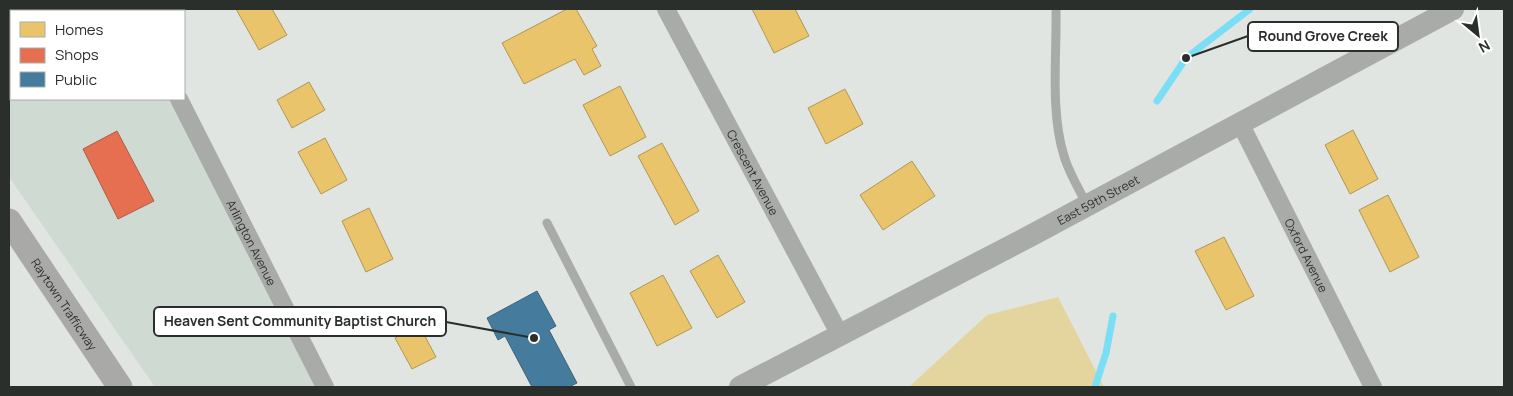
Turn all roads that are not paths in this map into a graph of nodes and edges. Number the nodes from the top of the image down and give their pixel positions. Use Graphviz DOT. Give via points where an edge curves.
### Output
graph roads {
  1 [pos="666,9"];
  2 [pos="1056,9"];
  3 [pos="1453,9"];
  4 [pos="180,100"];
  5 [pos="1240,123"];
  6 [pos="1087,205"];
  7 [pos="9,221"];
  8 [pos="547,222"];
  9 [pos="840,335"];
  10 [pos="120,387"];
  11 [pos="325,387"];
  12 [pos="631,387"];
  13 [pos="740,387"];
  14 [pos="1373,387"];
  1 -- 9 [label="street, Crescent Avenue"];
  2 -- 6 [label="lane" via="1059,130 1071,174"];
  3 -- 5 [label="street, East 59th Street"];
  4 -- 11 [label="street, Arlington Avenue"];
  5 -- 6 [label="street, East 59th Street"];
  5 -- 14 [label="street, Oxford Avenue"];
  6 -- 9 [label="street, East 59th Street"];
  7 -- 10 [label="main road, Raytown Trafficway"];
  8 -- 12 [label="lane"];
  9 -- 13 [label="street, East 59th Street"];
}
